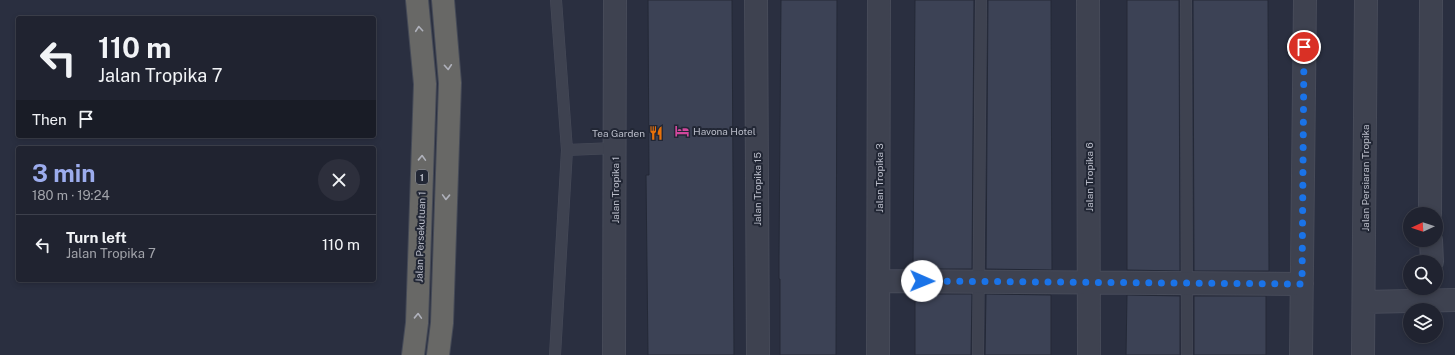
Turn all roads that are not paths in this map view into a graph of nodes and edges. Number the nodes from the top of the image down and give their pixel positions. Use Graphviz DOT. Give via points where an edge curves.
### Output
graph roads {
  1 [pos="417,0"];
  2 [pos="443,0"];
  3 [pos="556,0"];
  4 [pos="615,0"];
  5 [pos="756,0"];
  6 [pos="879,0"];
  7 [pos="981,0"];
  8 [pos="1088,0"];
  9 [pos="1186,0"];
  10 [pos="1305,0"];
  11 [pos="1366,0"];
  12 [pos="1431,0"];
  13 [pos="615,148"];
  14 [pos="567,150"];
  15 [pos="1430,207"];
  16 [pos="879,281"];
  17 [pos="979,282"];
  18 [pos="1089,282"];
  19 [pos="1186,283"];
  20 [pos="1302,284"];
  21 [pos="1424,295"];
  22 [pos="1436,295"];
  23 [pos="1455,300"];
  24 [pos="1364,302"];
  25 [pos="413,355"];
  26 [pos="438,355"];
  27 [pos="555,355"];
  28 [pos="614,355"];
  29 [pos="758,355"];
  30 [pos="878,355"];
  31 [pos="978,355"];
  32 [pos="1089,355"];
  33 [pos="1187,355"];
  34 [pos="1301,355"];
  35 [pos="1362,355"];
  25 -- 1 [label="highway, Jalan Persekutuan 1 / 1, one-way" via="417,323 424,84"];
  2 -- 26 [label="highway, one-way" via="450,83 442,324"];
  3 -- 14 [label="lane"];
  4 -- 13 [label="street, Jalan Tropika 1"];
  5 -- 29 [label="street, Jalan Tropika 15"];
  6 -- 16 [label="street, Jalan Tropika 3"];
  7 -- 17 [label="lane"];
  8 -- 18 [label="street, Jalan Tropika 6"];
  9 -- 19 [label="lane"];
  10 -- 20 [label="street"];
  11 -- 24 [label="street, Jalan Persiaran Tropika"];
  12 -- 15 [label="street"];
  13 -- 14 [label="lane"];
  13 -- 28 [label="street, Jalan Tropika 1"];
  14 -- 27 [label="lane"];
  16 -- 17 [label="street"];
  16 -- 30 [label="street, Jalan Tropika 3"];
  17 -- 18 [label="street"];
  17 -- 31 [label="lane"];
  18 -- 19 [label="street"];
  18 -- 32 [label="street, Jalan Tropika 6"];
  19 -- 20 [label="street"];
  19 -- 33 [label="lane"];
  20 -- 34 [label="street"];
  21 -- 24 [label="street"];
  22 -- 23 [label="street"];
  24 -- 35 [label="street, Jalan Persiaran Tropika"];
}
